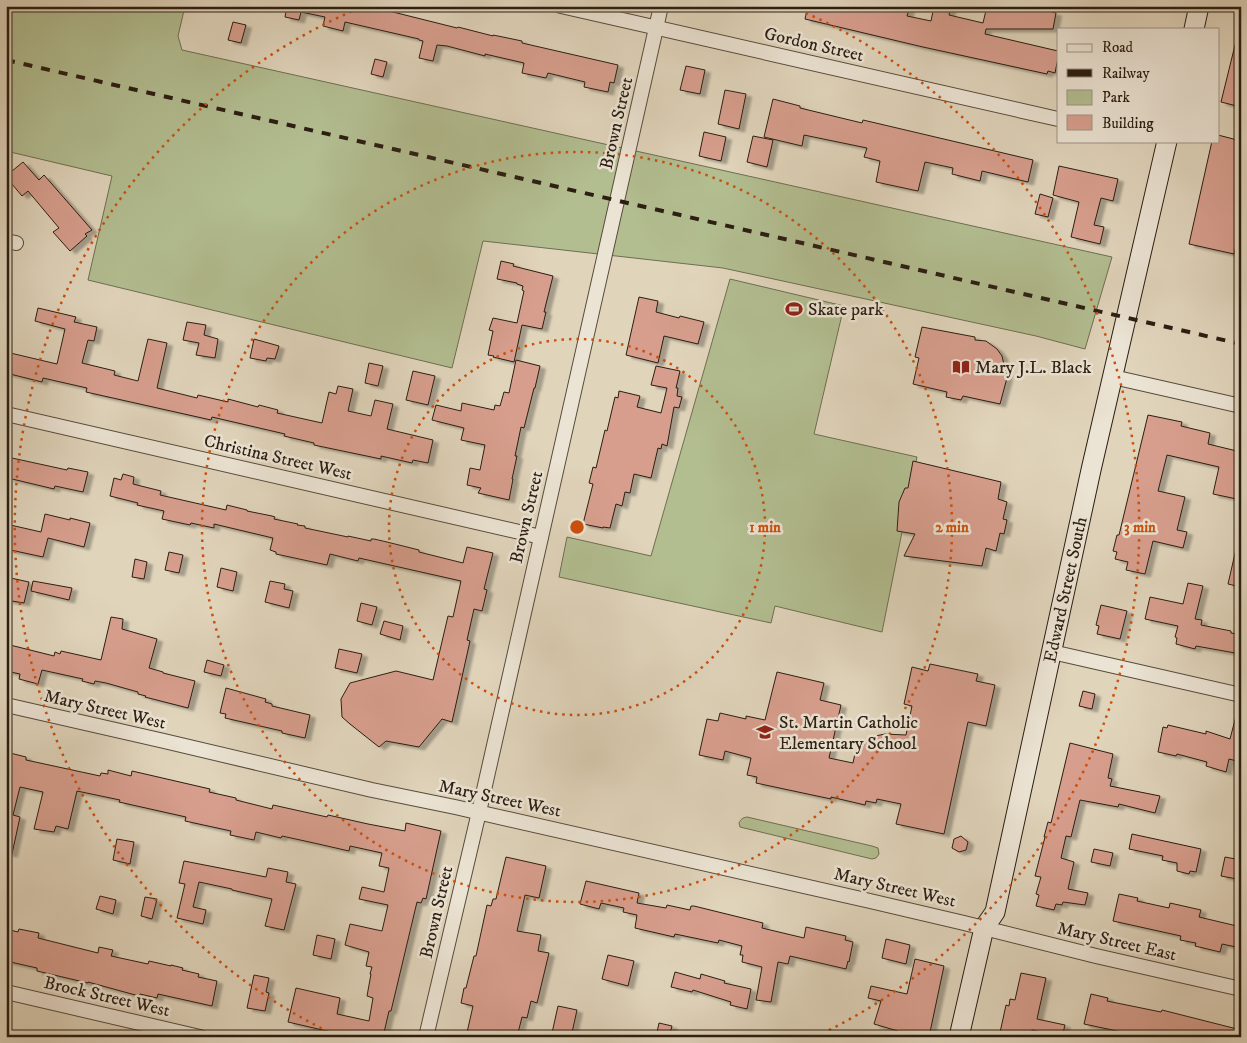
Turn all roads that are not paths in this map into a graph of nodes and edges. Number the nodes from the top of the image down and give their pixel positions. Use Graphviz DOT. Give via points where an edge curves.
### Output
graph roads {
  1 [pos="561,6"];
  2 [pos="661,6"];
  3 [pos="1199,6"];
  4 [pos="656,27"];
  5 [pos="1194,28"];
  6 [pos="1057,119"];
  7 [pos="1163,142"];
  8 [pos="1113,377"];
  9 [pos="1241,406"];
  10 [pos="6,414"];
  11 [pos="541,537"];
  12 [pos="1052,652"];
  13 [pos="1241,695"];
  14 [pos="6,706"];
  15 [pos="478,812"];
  16 [pos="984,928"];
  17 [pos="1241,989"];
  18 [pos="6,992"];
  19 [pos="200,1037"];
  20 [pos="426,1037"];
  21 [pos="959,1037"];
  1 -- 4 [label="street, Gordon Street"];
  2 -- 4 [label="street, Brown Street"];
  3 -- 5 [label="main road"];
  4 -- 6 [label="street, Gordon Street"];
  4 -- 11 [label="street, Brown Street"];
  7 -- 8 [label="main road, Edward Street South"];
  8 -- 9 [label="street"];
  8 -- 12 [label="main road, Edward Street South"];
  10 -- 11 [label="street, Christina Street West"];
  11 -- 15 [label="street, Brown Street"];
  12 -- 13 [label="street"];
  12 -- 16 [label="main road, Edward Street South" via="996,912"];
  14 -- 15 [label="street, Mary Street West"];
  15 -- 16 [label="street, Mary Street West"];
  15 -- 20 [label="street, Brown Street"];
  16 -- 17 [label="street, Mary Street East"];
  16 -- 21 [label="main road, Edward Street South"];
  18 -- 19 [label="street, Brock Street West"];
}
